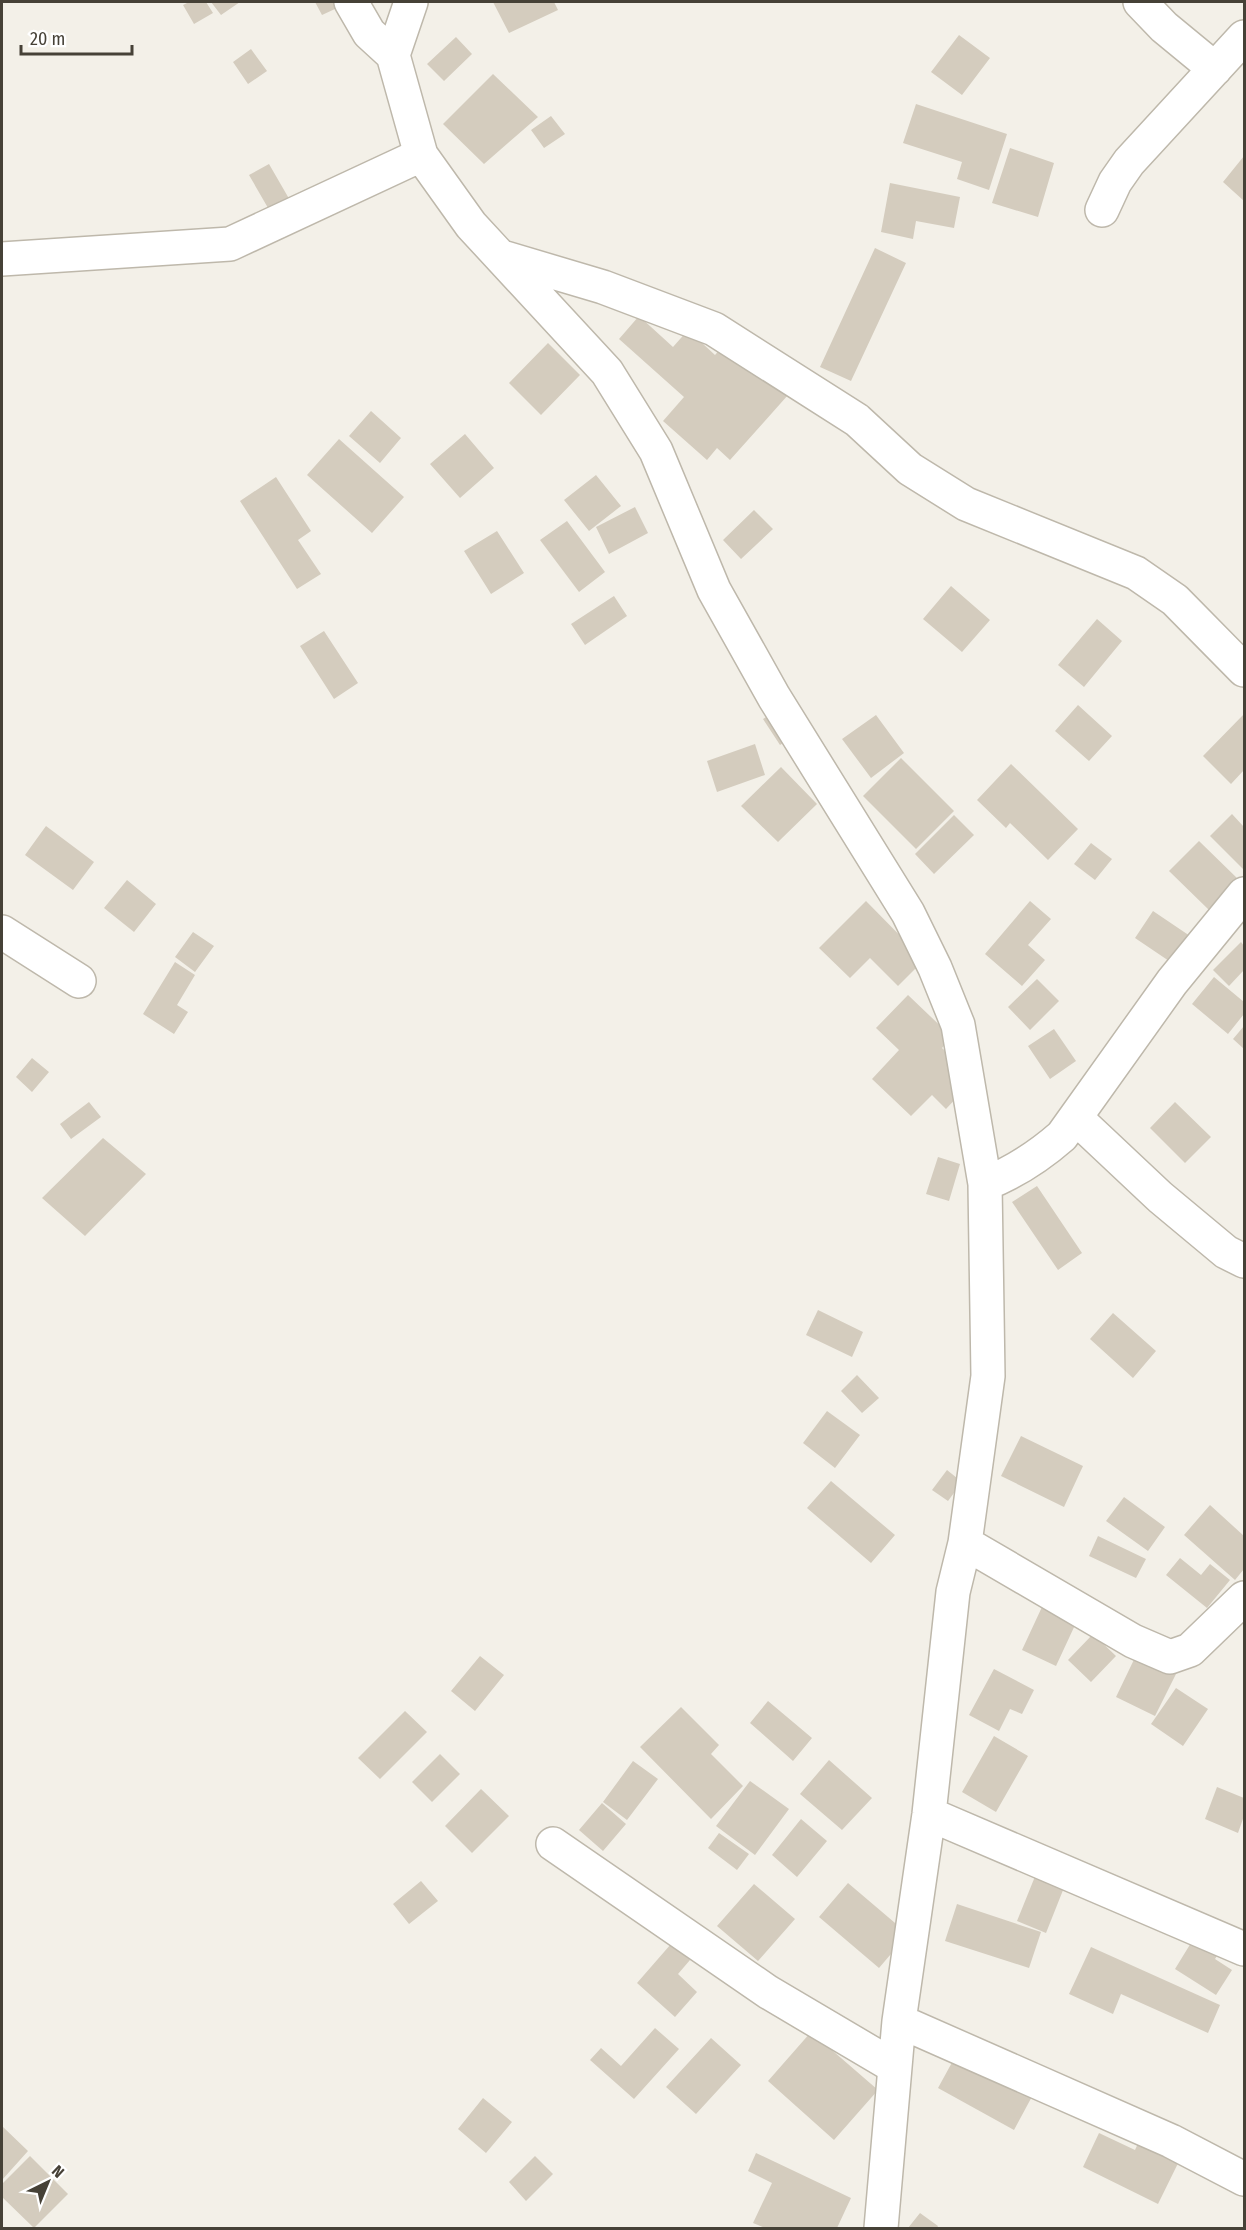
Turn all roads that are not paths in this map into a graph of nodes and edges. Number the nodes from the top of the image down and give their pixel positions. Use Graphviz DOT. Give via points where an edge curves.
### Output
graph roads {
  1 [pos="351,2"];
  2 [pos="411,2"];
  3 [pos="1140,2"];
  4 [pos="1245,37"];
  5 [pos="393,55"];
  6 [pos="1215,69"];
  7 [pos="421,155"];
  8 [pos="1102,210"];
  9 [pos="502,257"];
  10 [pos="2,259"];
  11 [pos="1245,670"];
  12 [pos="1245,894"];
  13 [pos="2,932"];
  14 [pos="79,981"];
  15 [pos="1076,1118"];
  16 [pos="985,1184"];
  17 [pos="1245,1261"];
  18 [pos="965,1543"];
  19 [pos="1245,1598"];
  20 [pos="929,1814"];
  21 [pos="553,1844"];
  22 [pos="1245,1949"];
  23 [pos="899,2021"];
  24 [pos="895,2067"];
  25 [pos="1245,2180"];
  26 [pos="881,2229"];
  1 -- 5 [label="street" via="369,33"];
  2 -- 5 [label="street"];
  3 -- 6 [label="street"];
  4 -- 6 [label="street"];
  5 -- 7 [label="street"];
  6 -- 8 [label="street" via="1129,162"];
  7 -- 9 [label="street" via="471,225"];
  7 -- 10 [label="street" via="230,244"];
  9 -- 11 [label="street" via="603,287 714,329 857,420 910,469 966,504 1136,573 1175,600"];
  9 -- 16 [label="street" via="586,347 626,401 656,451 714,590 774,697 908,913 958,1025"];
  12 -- 15 [label="street" via="1173,982"];
  13 -- 14 [label="street"];
  15 -- 16 [label="street" via="1040,1156"];
  15 -- 17 [label="street" via="1160,1197 1227,1252"];
  16 -- 18 [label="street" via="988,1376"];
  18 -- 19 [label="street" via="1133,1641 1170,1657 1190,1650"];
  18 -- 20 [label="street" via="952,1592"];
  20 -- 22 [label="street"];
  20 -- 23 [label="street"];
  21 -- 24 [label="street" via="768,1992"];
  23 -- 24 [label="street"];
  23 -- 25 [label="street" via="1171,2141"];
  24 -- 26 [label="street"];
}
